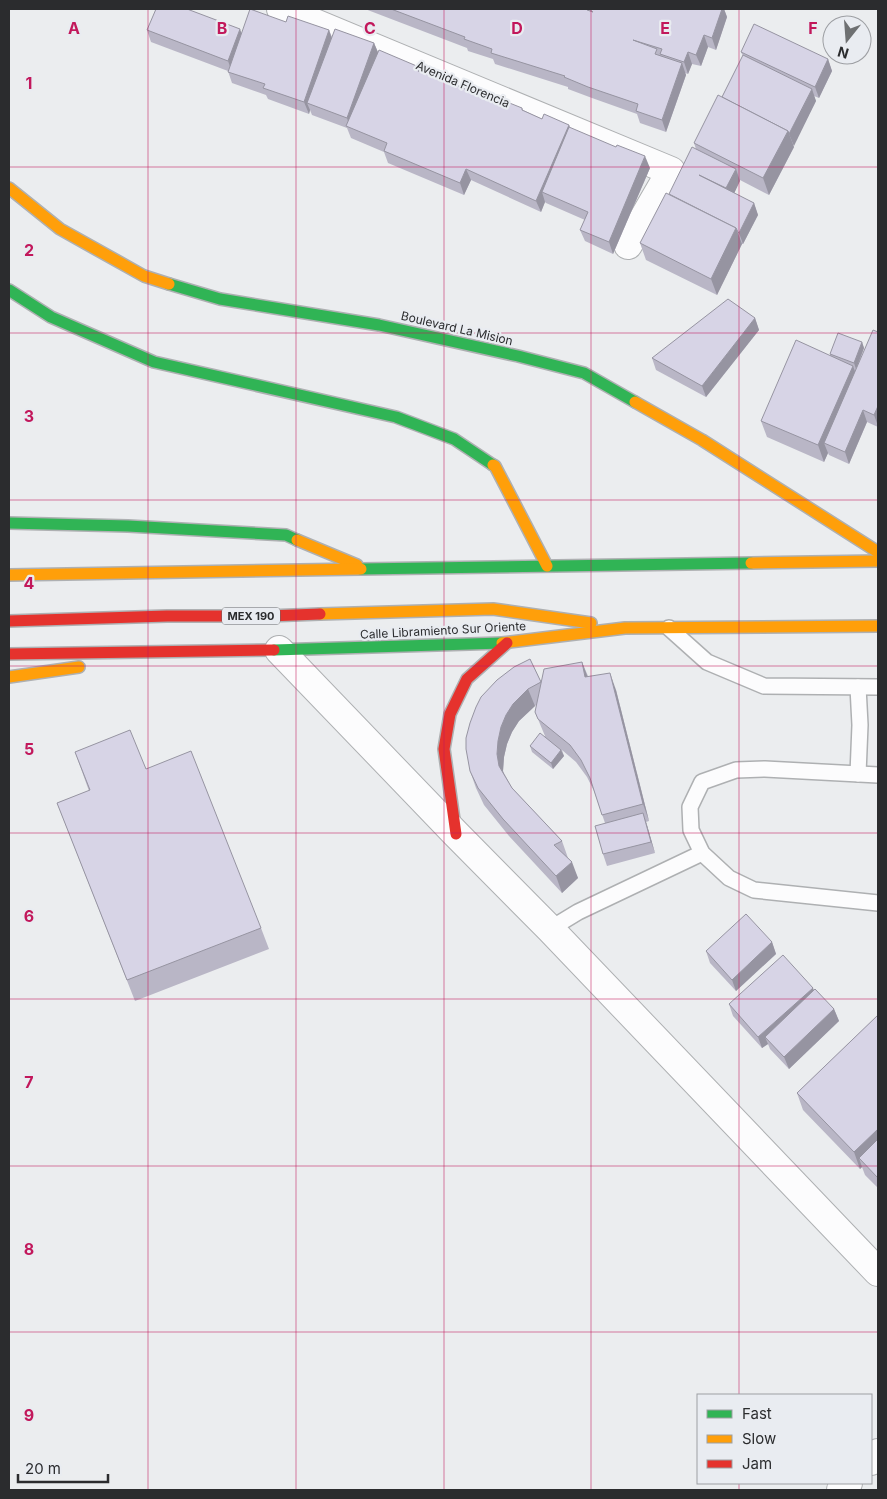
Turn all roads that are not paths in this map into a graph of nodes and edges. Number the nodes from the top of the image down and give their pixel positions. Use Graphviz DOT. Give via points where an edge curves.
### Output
graph roads {
  1 [pos="281,9"];
  2 [pos="9,188"];
  3 [pos="628,245"];
  4 [pos="9,290"];
  5 [pos="9,523"];
  6 [pos="878,552"];
  7 [pos="878,561"];
  8 [pos="547,566"];
  9 [pos="368,569"];
  10 [pos="9,575"];
  11 [pos="9,621"];
  12 [pos="878,626"];
  13 [pos="625,628"];
  14 [pos="669,628"];
  15 [pos="507,643"];
  16 [pos="279,650"];
  17 [pos="191,651"];
  18 [pos="9,654"];
  19 [pos="105,664"];
  20 [pos="86,666"];
  21 [pos="9,677"];
  22 [pos="858,687"];
  23 [pos="878,687"];
  24 [pos="858,774"];
  25 [pos="878,775"];
  26 [pos="456,834"];
  27 [pos="702,853"];
  28 [pos="878,903"];
  29 [pos="550,929"];
  30 [pos="878,1272"];
  1 -- 3 [label="street, Avenida Florencia" via="671,170"];
  2 -- 6 [label="main road, Boulevard La Mision" via="60,229 144,276 220,298 379,325 584,373 702,440"];
  4 -- 8 [label="main road" via="51,317 154,362 396,417 454,439 495,466"];
  5 -- 9 [label="main road" via="286,535"];
  7 -- 8 [label="main road"];
  8 -- 9 [label="main road"];
  9 -- 10 [label="main road"];
  11 -- 13 [label="main road, MEX 190" via="493,609"];
  12 -- 14 [label="main road, Calle Libramiento Sur Oriente"];
  13 -- 14 [label="main road, Calle Libramiento Sur Oriente"];
  13 -- 15 [label="main road, Calle Libramiento Sur Oriente"];
  14 -- 22 [label="lane" via="707,662 764,686"];
  15 -- 16 [label="main road, Calle Libramiento Sur Oriente"];
  15 -- 26 [label="main road" via="467,679 450,714 444,749"];
  16 -- 17 [label="main road, Calle Libramiento Sur Oriente"];
  16 -- 26 [label="street"];
  17 -- 18 [label="main road, Calle Libramiento Sur Oriente"];
  17 -- 19 [label="main road"];
  20 -- 21 [label="main road"];
  22 -- 23 [label="lane"];
  22 -- 24 [label="lane"];
  24 -- 25 [label="lane"];
  24 -- 27 [label="lane" via="736,770 702,782 690,807 691,830"];
  26 -- 29 [label="street"];
  27 -- 28 [label="lane" via="729,878 754,890"];
  27 -- 29 [label="lane" via="578,912"];
  29 -- 30 [label="street"];
}
